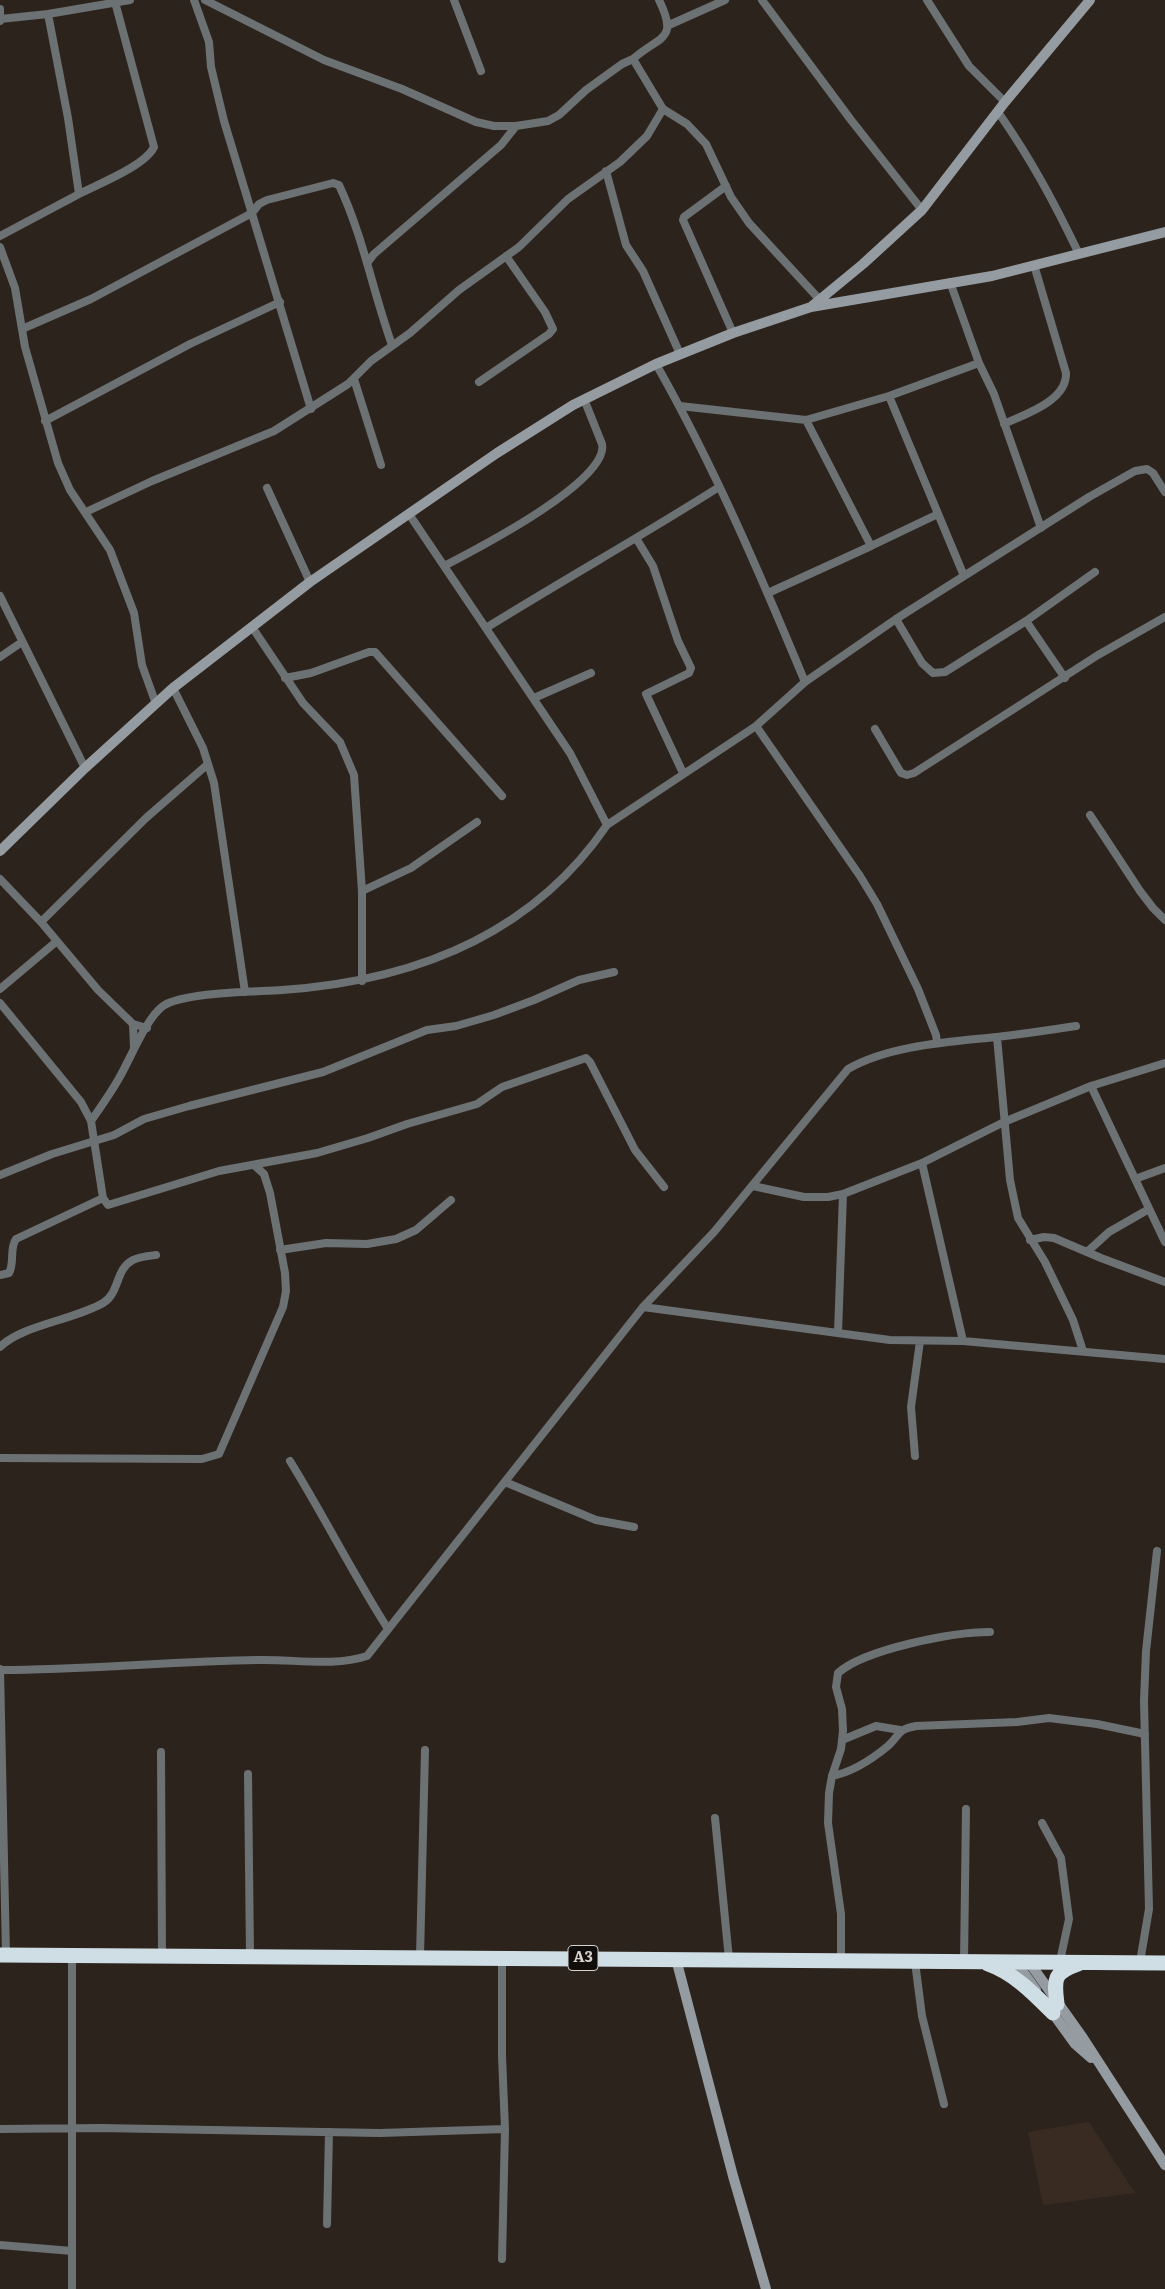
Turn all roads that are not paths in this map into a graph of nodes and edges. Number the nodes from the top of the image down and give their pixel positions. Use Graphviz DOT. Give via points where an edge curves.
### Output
graph roads {
  1 [pos="130,0"];
  2 [pos="194,0"];
  3 [pos="205,0"];
  4 [pos="454,0"];
  5 [pos="659,0"];
  6 [pos="725,0"];
  7 [pos="762,0"];
  8 [pos="927,0"];
  9 [pos="1089,0"];
  10 [pos="115,2"];
  11 [pos="0,9"];
  12 [pos="48,14"];
  13 [pos="0,20"];
  14 [pos="669,25"];
  15 [pos="632,59"];
  16 [pos="481,71"];
  17 [pos="1005,102"];
  18 [pos="662,110"];
  19 [pos="998,112"];
  20 [pos="516,126"];
  21 [pos="606,171"];
  22 [pos="726,186"];
  23 [pos="79,194"];
  24 [pos="922,210"];
  25 [pos="252,213"];
  26 [pos="1165,232"];
  27 [pos="0,236"];
  28 [pos="0,246"];
  29 [pos="363,250"];
  30 [pos="374,254"];
  31 [pos="1079,254"];
  32 [pos="506,256"];
  33 [pos="367,263"];
  34 [pos="1034,265"];
  35 [pos="950,282"];
  36 [pos="280,302"];
  37 [pos="815,303"];
  38 [pos="22,330"];
  39 [pos="733,333"];
  40 [pos="392,345"];
  41 [pos="680,354"];
  42 [pos="979,363"];
  43 [pos="656,364"];
  44 [pos="354,378"];
  45 [pos="480,382"];
  46 [pos="889,396"];
  47 [pos="584,399"];
  48 [pos="680,406"];
  49 [pos="311,409"];
  50 [pos="806,420"];
  51 [pos="45,421"];
  52 [pos="1004,424"];
  53 [pos="381,465"];
  54 [pos="719,487"];
  55 [pos="267,488"];
  56 [pos="1165,492"];
  57 [pos="86,512"];
  58 [pos="409,514"];
  59 [pos="938,514"];
  60 [pos="1041,528"];
  61 [pos="636,538"];
  62 [pos="871,546"];
  63 [pos="444,566"];
  64 [pos="1094,572"];
  65 [pos="964,576"];
  66 [pos="310,582"];
  67 [pos="768,593"];
  68 [pos="0,596"];
  69 [pos="1165,617"];
  70 [pos="896,619"];
  71 [pos="1026,621"];
  72 [pos="252,627"];
  73 [pos="486,628"];
  74 [pos="22,642"];
  75 [pos="0,657"];
  76 [pos="591,673"];
  77 [pos="285,678"];
  78 [pos="1064,678"];
  79 [pos="805,682"];
  80 [pos="173,688"];
  81 [pos="534,698"];
  82 [pos="156,704"];
  83 [pos="756,726"];
  84 [pos="875,729"];
  85 [pos="208,764"];
  86 [pos="85,768"];
  87 [pos="683,773"];
  88 [pos="502,796"];
  89 [pos="1090,815"];
  90 [pos="476,822"];
  91 [pos="607,825"];
  92 [pos="0,851"];
  93 [pos="0,879"];
  94 [pos="362,891"];
  95 [pos="1165,920"];
  96 [pos="41,922"];
  97 [pos="57,941"];
  98 [pos="614,972"];
  99 [pos="362,981"];
  100 [pos="0,989"];
  101 [pos="245,992"];
  102 [pos="0,1003"];
  103 [pos="133,1024"];
  104 [pos="1076,1026"];
  105 [pos="147,1028"];
  106 [pos="997,1037"];
  107 [pos="937,1042"];
  108 [pos="134,1048"];
  109 [pos="1164,1062"];
  110 [pos="1090,1086"];
  111 [pos="91,1121"];
  112 [pos="1004,1122"];
  113 [pos="95,1140"];
  114 [pos="922,1163"];
  115 [pos="254,1165"];
  116 [pos="1165,1168"];
  117 [pos="0,1175"];
  118 [pos="1135,1179"];
  119 [pos="753,1186"];
  120 [pos="664,1187"];
  121 [pos="843,1194"];
  122 [pos="103,1198"];
  123 [pos="451,1200"];
  124 [pos="1150,1210"];
  125 [pos="1030,1240"];
  126 [pos="1165,1242"];
  127 [pos="280,1250"];
  128 [pos="1087,1252"];
  129 [pos="156,1255"];
  130 [pos="0,1276"];
  131 [pos="1165,1282"];
  132 [pos="643,1307"];
  133 [pos="838,1333"];
  134 [pos="920,1341"];
  135 [pos="964,1341"];
  136 [pos="0,1347"];
  137 [pos="1083,1351"];
  138 [pos="1165,1359"];
  139 [pos="915,1456"];
  140 [pos="0,1458"];
  141 [pos="290,1461"];
  142 [pos="504,1482"];
  143 [pos="634,1527"];
  144 [pos="1157,1552"];
  145 [pos="388,1629"];
  146 [pos="990,1632"];
  147 [pos="0,1669"];
  148 [pos="900,1730"];
  149 [pos="1146,1734"];
  150 [pos="842,1740"];
  151 [pos="425,1750"];
  152 [pos="162,1752"];
  153 [pos="248,1774"];
  154 [pos="832,1776"];
  155 [pos="966,1809"];
  156 [pos="715,1818"];
  157 [pos="1042,1823"];
  158 [pos="3,1955"];
  159 [pos="72,1956"];
  160 [pos="162,1956"];
  161 [pos="250,1956"];
  162 [pos="420,1957"];
  163 [pos="502,1958"];
  164 [pos="676,1959"];
  165 [pos="729,1959"];
  166 [pos="841,1960"];
  167 [pos="1085,1961"];
  168 [pos="915,1962"];
  169 [pos="964,1962"];
  170 [pos="982,1962"];
  171 [pos="1022,1962"];
  172 [pos="1060,1962"];
  173 [pos="1140,1962"];
  174 [pos="1165,1963"];
  175 [pos="1055,2008"];
  176 [pos="944,2104"];
  177 [pos="0,2129"];
  178 [pos="72,2129"];
  179 [pos="505,2129"];
  180 [pos="329,2132"];
  181 [pos="1165,2166"];
  182 [pos="327,2224"];
  183 [pos="0,2245"];
  184 [pos="72,2251"];
  185 [pos="502,2259"];
  186 [pos="72,2289"];
  187 [pos="766,2289"];
  1 -- 10 [label="street"];
  2 -- 25 [label="street" via="206,31 216,88"];
  3 -- 20 [label="street" via="324,60 402,89 469,119 494,126"];
  4 -- 16 [label="street"];
  5 -- 14 [label="street"];
  6 -- 14 [label="street"];
  7 -- 24 [label="street"];
  8 -- 17 [label="street" via="969,66"];
  9 -- 17 [label="street"];
  10 -- 12 [label="street"];
  10 -- 23 [label="street" via="154,147 151,154 140,162"];
  11 -- 13 [label="street"];
  12 -- 13 [label="street"];
  12 -- 23 [label="street"];
  14 -- 15 [label="street" via="663,36"];
  15 -- 18 [label="street"];
  15 -- 20 [label="street" via="586,90 559,115"];
  17 -- 19 [label="street"];
  18 -- 21 [label="street" via="647,136"];
  18 -- 22 [label="street" via="687,124 706,144"];
  19 -- 24 [label="street"];
  19 -- 31 [label="street" via="1050,193"];
  20 -- 30 [label="street" via="501,145"];
  21 -- 32 [label="street" via="568,199"];
  21 -- 41 [label="street" via="626,245 643,271"];
  22 -- 37 [label="street" via="742,213"];
  22 -- 39 [label="street" via="683,220"];
  23 -- 27 [label="street"];
  24 -- 37 [label="street"];
  25 -- 29 [label="street" via="267,200 336,183"];
  25 -- 36 [label="street"];
  25 -- 38 [label="street" via="91,299"];
  26 -- 31 [label="street"];
  28 -- 38 [label="street" via="15,288"];
  29 -- 30 [label="street"];
  29 -- 33 [label="street"];
  30 -- 33 [label="street"];
  31 -- 34 [label="street"];
  32 -- 40 [label="street"];
  32 -- 45 [label="street" via="545,312 552,329"];
  33 -- 40 [label="street" via="377,305"];
  34 -- 35 [label="street"];
  34 -- 52 [label="street" via="1067,382 1051,400"];
  35 -- 37 [label="street"];
  35 -- 42 [label="street"];
  36 -- 49 [label="street"];
  36 -- 51 [label="street" via="190,344"];
  37 -- 39 [label="street"];
  38 -- 51 [label="street"];
  39 -- 41 [label="street"];
  40 -- 44 [label="street"];
  41 -- 43 [label="street"];
  42 -- 46 [label="street"];
  42 -- 52 [label="street"];
  43 -- 47 [label="street"];
  43 -- 48 [label="street"];
  44 -- 49 [label="street"];
  44 -- 53 [label="street"];
  46 -- 50 [label="street"];
  46 -- 59 [label="street"];
  47 -- 58 [label="street" via="505,447"];
  47 -- 63 [label="street" via="604,451 597,464 558,498 508,532"];
  48 -- 50 [label="street"];
  48 -- 54 [label="street"];
  49 -- 57 [label="street" via="274,431"];
  50 -- 62 [label="street"];
  51 -- 57 [label="street" via="62,474"];
  52 -- 60 [label="street"];
  54 -- 61 [label="street"];
  54 -- 67 [label="street"];
  55 -- 66 [label="street"];
  56 -- 60 [label="street" via="1153,473 1147,469 1135,472"];
  57 -- 82 [label="street" via="110,550 129,599 142,665"];
  58 -- 63 [label="street"];
  58 -- 66 [label="street"];
  59 -- 62 [label="street"];
  59 -- 65 [label="street"];
  60 -- 65 [label="street"];
  61 -- 73 [label="street"];
  61 -- 87 [label="street" via="653,566 690,668 689,673 646,694"];
  62 -- 67 [label="street"];
  63 -- 73 [label="street"];
  64 -- 71 [label="street"];
  65 -- 70 [label="street"];
  66 -- 72 [label="street"];
  67 -- 79 [label="street"];
  68 -- 74 [label="street"];
  69 -- 78 [label="street"];
  70 -- 71 [label="street" via="922,663 932,673 945,672"];
  70 -- 79 [label="street"];
  71 -- 78 [label="street"];
  72 -- 77 [label="street"];
  72 -- 80 [label="street"];
  73 -- 81 [label="street"];
  74 -- 75 [label="street"];
  74 -- 86 [label="street"];
  76 -- 81 [label="street"];
  77 -- 88 [label="street" via="375,652"];
  77 -- 94 [label="street" via="303,703 336,737 350,761 354,775"];
  78 -- 84 [label="street" via="907,775 901,773"];
  79 -- 83 [label="street"];
  80 -- 82 [label="street"];
  80 -- 85 [label="street"];
  81 -- 91 [label="street" via="570,753"];
  82 -- 86 [label="street"];
  83 -- 87 [label="street"];
  83 -- 107 [label="street" via="877,904 918,989"];
  85 -- 96 [label="street" via="146,818"];
  85 -- 101 [label="street" via="218,806"];
  86 -- 92 [label="street"];
  87 -- 91 [label="street"];
  89 -- 95 [label="street" via="1140,892"];
  90 -- 94 [label="street" via="411,868"];
  91 -- 99 [label="street" via="566,873 523,913 491,934 442,956"];
  93 -- 96 [label="street"];
  94 -- 99 [label="street"];
  96 -- 97 [label="street"];
  97 -- 100 [label="street"];
  97 -- 103 [label="street" via="98,990"];
  98 -- 113 [label="street" via="579,980 494,1015 427,1030 323,1072 144,1119 114,1135"];
  99 -- 101 [label="street"];
  101 -- 105 [label="street" via="176,1001 163,1006"];
  102 -- 111 [label="street" via="81,1102"];
  103 -- 105 [label="street"];
  103 -- 108 [label="street"];
  104 -- 106 [label="street"];
  105 -- 108 [label="street"];
  106 -- 107 [label="street"];
  106 -- 112 [label="street"];
  107 -- 119 [label="street" via="861,1062 848,1069"];
  108 -- 111 [label="street" via="119,1079"];
  109 -- 110 [label="street"];
  110 -- 112 [label="street"];
  110 -- 118 [label="street"];
  111 -- 113 [label="street"];
  112 -- 114 [label="street"];
  112 -- 125 [label="street" via="1018,1218"];
  113 -- 117 [label="street"];
  113 -- 122 [label="street"];
  114 -- 121 [label="street"];
  114 -- 135 [label="street"];
  115 -- 120 [label="street" via="317,1153 477,1104 502,1087 587,1058 635,1150"];
  115 -- 122 [label="street" via="200,1176 113,1205 106,1204"];
  115 -- 127 [label="street" via="264,1174 270,1193"];
  116 -- 118 [label="street"];
  118 -- 124 [label="street"];
  119 -- 121 [label="street" via="804,1197"];
  119 -- 132 [label="street"];
  121 -- 133 [label="street"];
  122 -- 130 [label="street" via="16,1239 12,1244 12,1268"];
  123 -- 127 [label="street" via="416,1230 396,1239 367,1244 326,1243"];
  124 -- 126 [label="street"];
  124 -- 128 [label="street" via="1109,1232"];
  125 -- 128 [label="street" via="1054,1238"];
  125 -- 137 [label="street" via="1045,1262 1073,1320"];
  127 -- 140 [label="street" via="286,1291 283,1307 219,1454 202,1459"];
  128 -- 131 [label="street"];
  129 -- 136 [label="street" via="134,1259 124,1265 113,1294 102,1303 59,1322 14,1336"];
  132 -- 133 [label="street"];
  132 -- 142 [label="street"];
  133 -- 134 [label="street"];
  134 -- 135 [label="street"];
  134 -- 139 [label="street" via="911,1407"];
  135 -- 137 [label="street"];
  137 -- 138 [label="street"];
  141 -- 145 [label="street"];
  142 -- 143 [label="street" via="596,1520"];
  142 -- 145 [label="street"];
  144 -- 149 [label="street" via="1146,1651"];
  145 -- 147 [label="street" via="367,1656 355,1659 258,1660 58,1670"];
  146 -- 150 [label="street" via="895,1648 843,1668 836,1678 842,1709"];
  147 -- 158 [label="street"];
  148 -- 149 [label="street" via="924,1725 1049,1718"];
  148 -- 150 [label="street" via="876,1726"];
  148 -- 154 [label="street" via="892,1742 866,1762 847,1773"];
  149 -- 173 [label="street" via="1149,1909"];
  150 -- 154 [label="street"];
  151 -- 162 [label="street"];
  152 -- 160 [label="street"];
  153 -- 161 [label="street"];
  154 -- 166 [label="street" via="828,1823 841,1914"];
  155 -- 169 [label="street"];
  156 -- 165 [label="street"];
  157 -- 172 [label="street" via="1061,1858 1068,1919"];
  158 -- 159 [label="highway, A3"];
  159 -- 160 [label="highway, A3"];
  159 -- 178 [label="street"];
  160 -- 161 [label="highway, A3"];
  161 -- 162 [label="highway, A3"];
  162 -- 163 [label="highway, A3"];
  163 -- 164 [label="highway, A3"];
  163 -- 179 [label="street"];
  164 -- 165 [label="highway, A3"];
  164 -- 187 [label="street"];
  165 -- 166 [label="highway, A3"];
  166 -- 168 [label="highway, A3"];
  167 -- 172 [label="highway, A3"];
  167 -- 173 [label="highway, A3"];
  167 -- 175 [label="highway" via="1057,1975"];
  168 -- 169 [label="highway, A3"];
  168 -- 176 [label="street" via="922,2016"];
  169 -- 170 [label="highway, A3"];
  170 -- 171 [label="highway, A3"];
  170 -- 175 [label="highway" via="1000,1969"];
  171 -- 172 [label="highway, A3"];
  171 -- 175 [label="street"];
  173 -- 174 [label="highway, A3"];
  175 -- 181 [label="street" via="1082,2038"];
  177 -- 178 [label="street"];
  178 -- 180 [label="street"];
  178 -- 184 [label="street"];
  179 -- 180 [label="street"];
  179 -- 185 [label="street"];
  180 -- 182 [label="street"];
  183 -- 184 [label="street"];
  184 -- 186 [label="street"];
}
